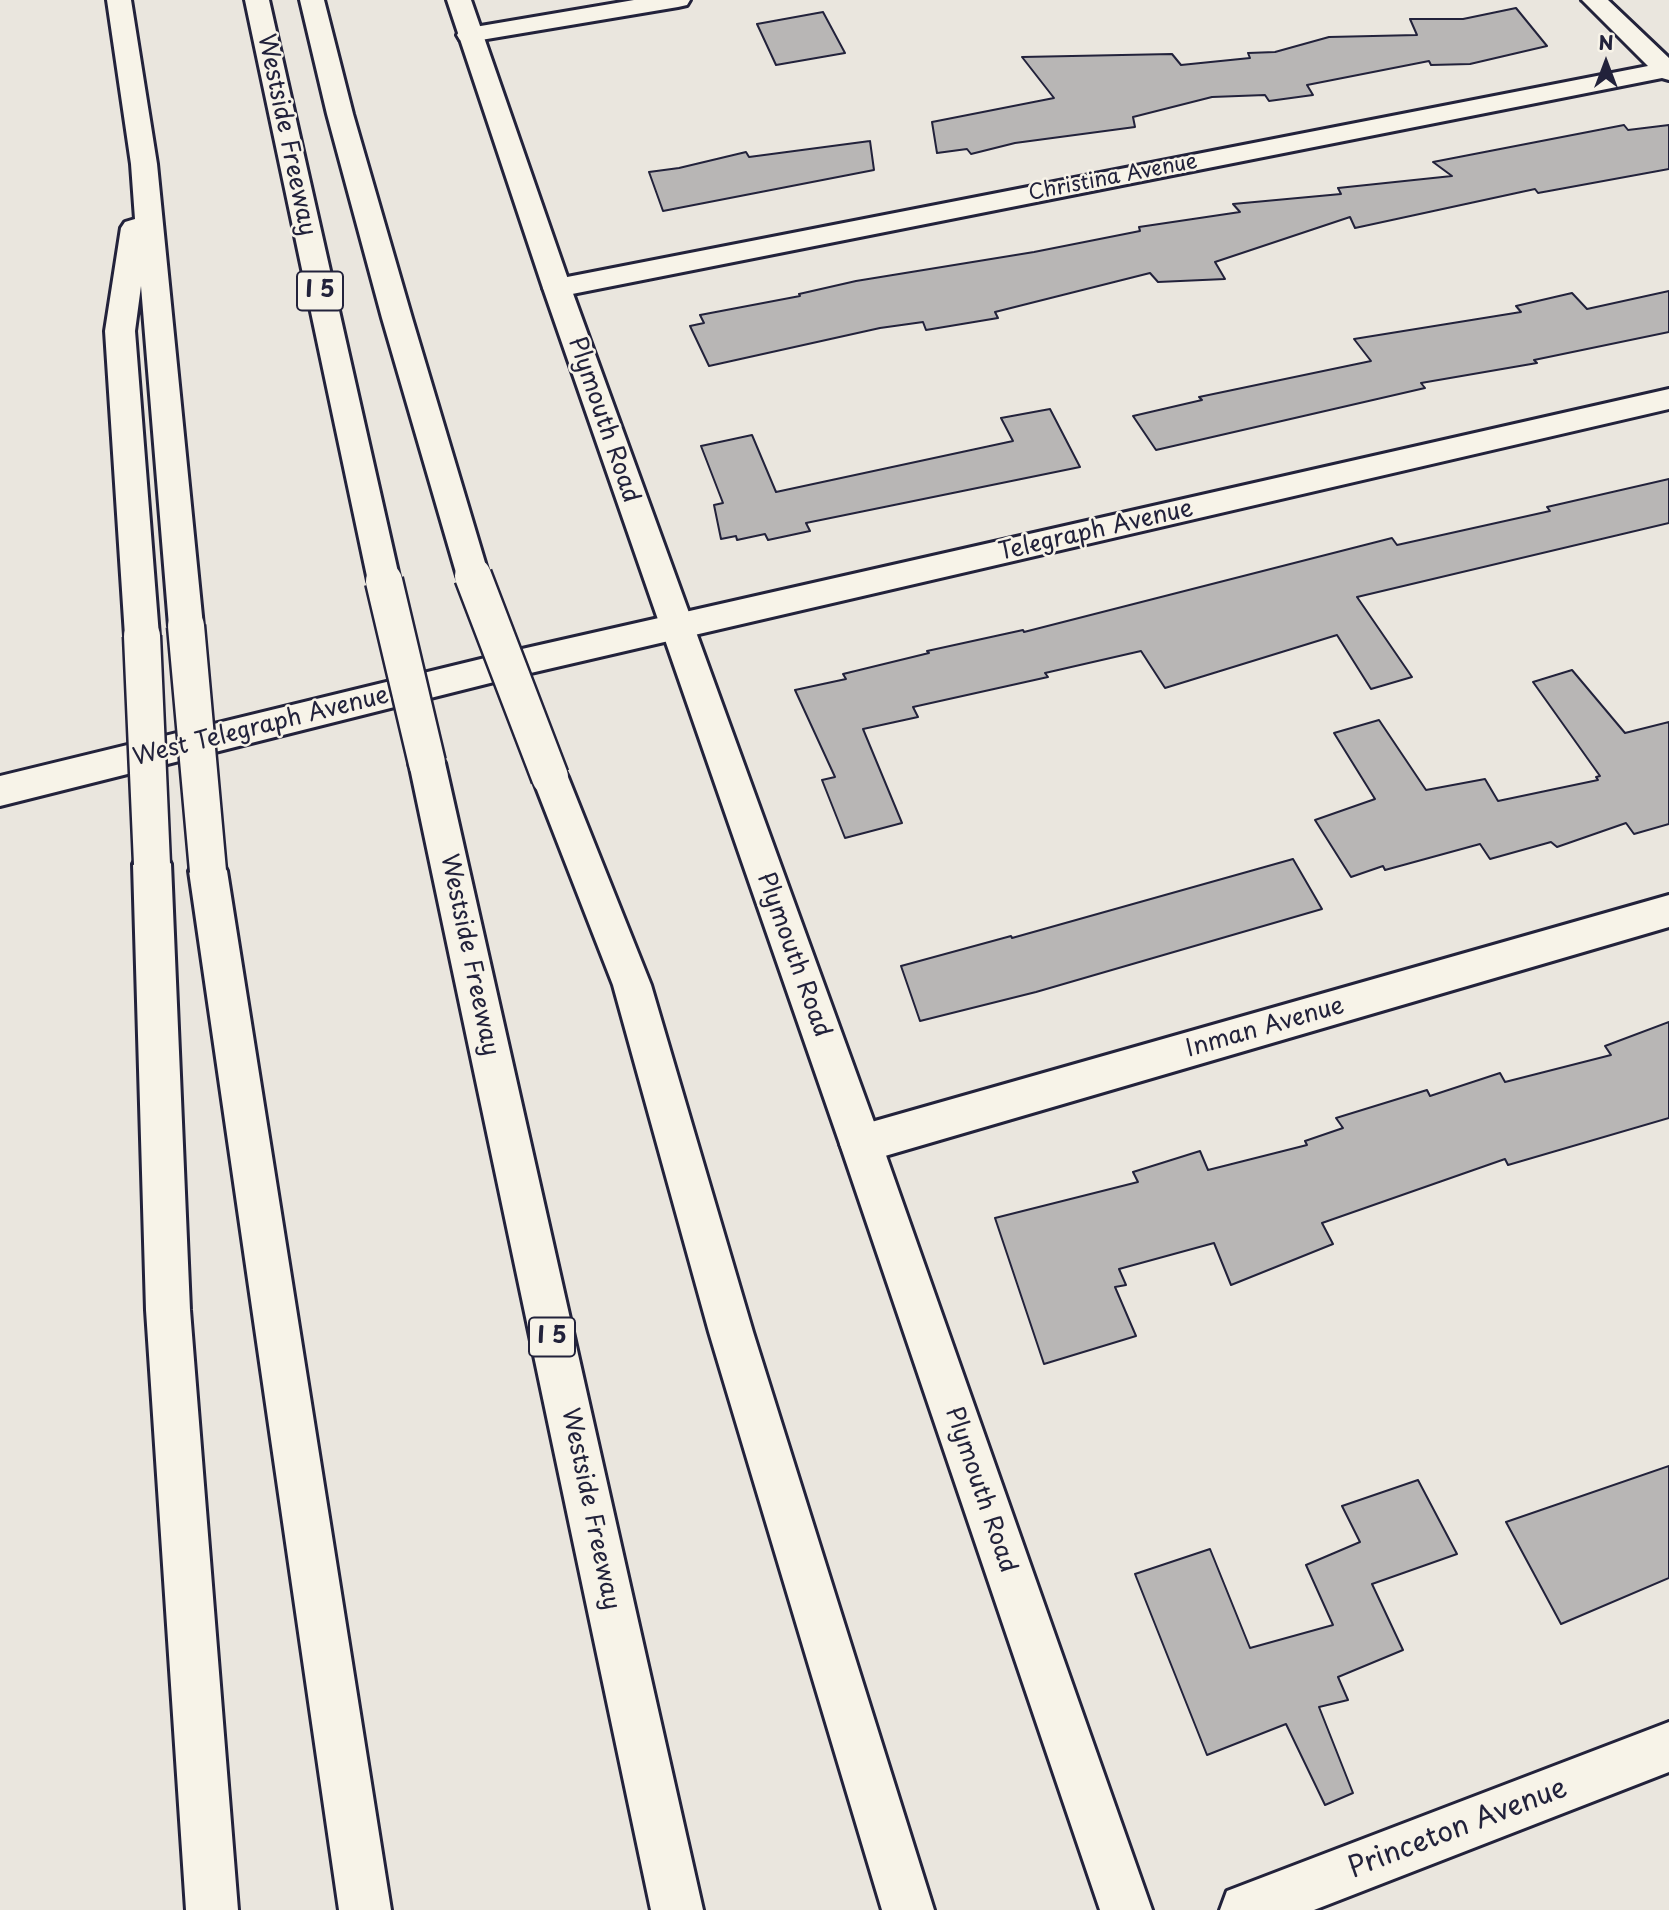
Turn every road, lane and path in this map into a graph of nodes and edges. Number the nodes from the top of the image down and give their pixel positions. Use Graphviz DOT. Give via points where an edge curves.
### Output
graph roads {
  1 [pos="119,0"];
  2 [pos="257,0"];
  3 [pos="312,0"];
  4 [pos="459,0"];
  5 [pos="678,0"];
  6 [pos="1594,0"];
  7 [pos="469,35"];
  8 [pos="1668,70"];
  9 [pos="144,164"];
  10 [pos="557,288"];
  11 [pos="1669,399"];
  12 [pos="676,628"];
  13 [pos="522,662"];
  14 [pos="0,791"];
  15 [pos="1669,911"];
  16 [pos="861,1144"];
  17 [pos="1669,1747"];
  18 [pos="212,1910"];
  19 [pos="365,1910"];
  20 [pos="677,1910"];
  21 [pos="908,1910"];
  22 [pos="1126,1910"];
  23 [pos="1246,1910"];
  1 -- 9 [label="main road"];
  2 -- 20 [label="main road, Westside Freeway / I 5, bridge"];
  3 -- 21 [label="main road, bridge" via="397,318 473,576 632,985 731,1332"];
  4 -- 7 [label="main road, Plymouth Road"];
  5 -- 7 [label="main road"];
  6 -- 8 [label="main road"];
  7 -- 10 [label="main road, Plymouth Road"];
  8 -- 10 [label="main road, Christina Avenue"];
  9 -- 18 [label="main road, bridge" via="120,331 142,636 168,1310"];
  9 -- 19 [label="main road, bridge" via="208,871"];
  10 -- 12 [label="main road, Plymouth Road"];
  11 -- 12 [label="main road, Telegraph Avenue"];
  12 -- 13 [label="main road, Telegraph Avenue"];
  12 -- 16 [label="main road, Plymouth Road"];
  13 -- 14 [label="main road, West Telegraph Avenue"];
  15 -- 16 [label="main road, Inman Avenue"];
  16 -- 22 [label="main road, Plymouth Road"];
  17 -- 23 [label="main road, Princeton Avenue"];
}
